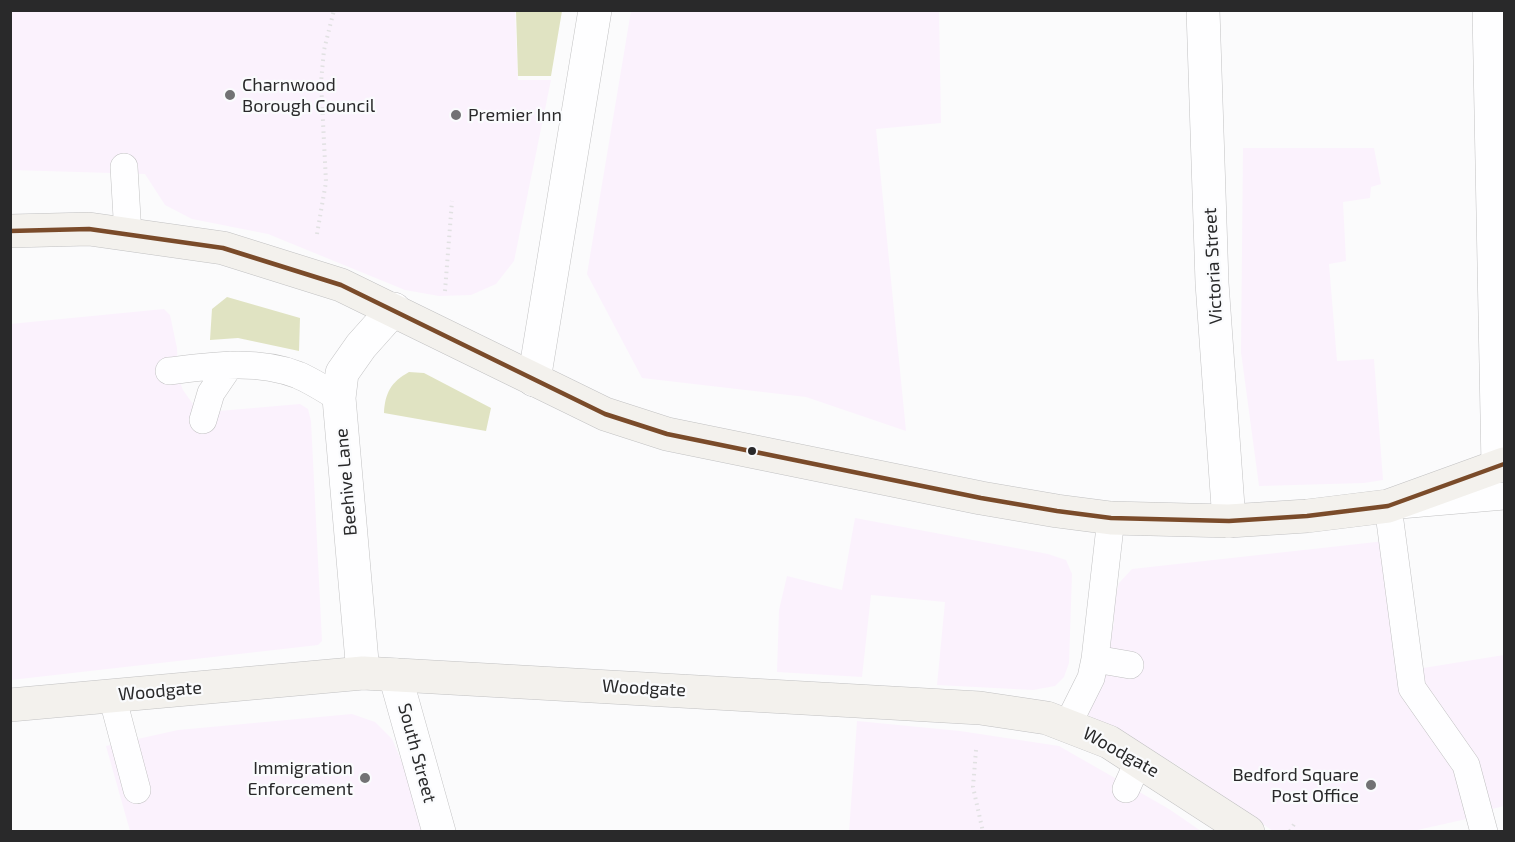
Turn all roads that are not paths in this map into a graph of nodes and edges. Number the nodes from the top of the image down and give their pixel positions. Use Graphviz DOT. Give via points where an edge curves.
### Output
graph roads {
  1 [pos="595,10"];
  2 [pos="1203,10"];
  3 [pos="1489,10"];
  4 [pos="124,167"];
  5 [pos="10,231"];
  6 [pos="128,235"];
  7 [pos="394,309"];
  8 [pos="230,365"];
  9 [pos="169,371"];
  10 [pos="534,380"];
  11 [pos="339,398"];
  12 [pos="203,420"];
  13 [pos="1502,475"];
  14 [pos="1388,506"];
  15 [pos="1111,518"];
  16 [pos="1229,521"];
  17 [pos="1095,659"];
  18 [pos="1130,665"];
  19 [pos="363,673"];
  20 [pos="395,675"];
  21 [pos="112,696"];
  22 [pos="10,705"];
  23 [pos="1068,724"];
  24 [pos="137,790"];
  25 [pos="439,831"];
  26 [pos="1248,831"];
  27 [pos="1484,831"];
  1 -- 10 [label="street"];
  2 -- 16 [label="street, Victoria Street" via="1212,284"];
  3 -- 13 [label="street"];
  4 -- 6 [label="lane"];
  5 -- 6 [label="main road" via="89,229"];
  6 -- 7 [label="main road" via="223,248 341,285"];
  7 -- 10 [label="main road"];
  7 -- 11 [label="street, Beehive Lane" via="342,373"];
  8 -- 9 [label="lane"];
  8 -- 11 [label="lane" via="268,366 299,375"];
  8 -- 12 [label="lane" via="211,393"];
  10 -- 15 [label="main road" via="605,414 667,434 981,498"];
  11 -- 19 [label="street, Beehive Lane"];
  13 -- 14 [label="main road"];
  14 -- 16 [label="main road"];
  14 -- 27 [label="lane" via="1412,688 1466,765"];
  15 -- 16 [label="main road"];
  15 -- 17 [label="lane"];
  17 -- 18 [label="lane"];
  17 -- 23 [label="lane" via="1091,678"];
  19 -- 20 [label="main road, Woodgate"];
  19 -- 21 [label="main road, Woodgate"];
  20 -- 23 [label="main road, Woodgate" via="980,708"];
  20 -- 25 [label="street, South Street"];
  21 -- 22 [label="main road, Woodgate"];
  21 -- 24 [label="lane"];
  23 -- 26 [label="main road, Woodgate" via="1109,741 1132,774"];
}
